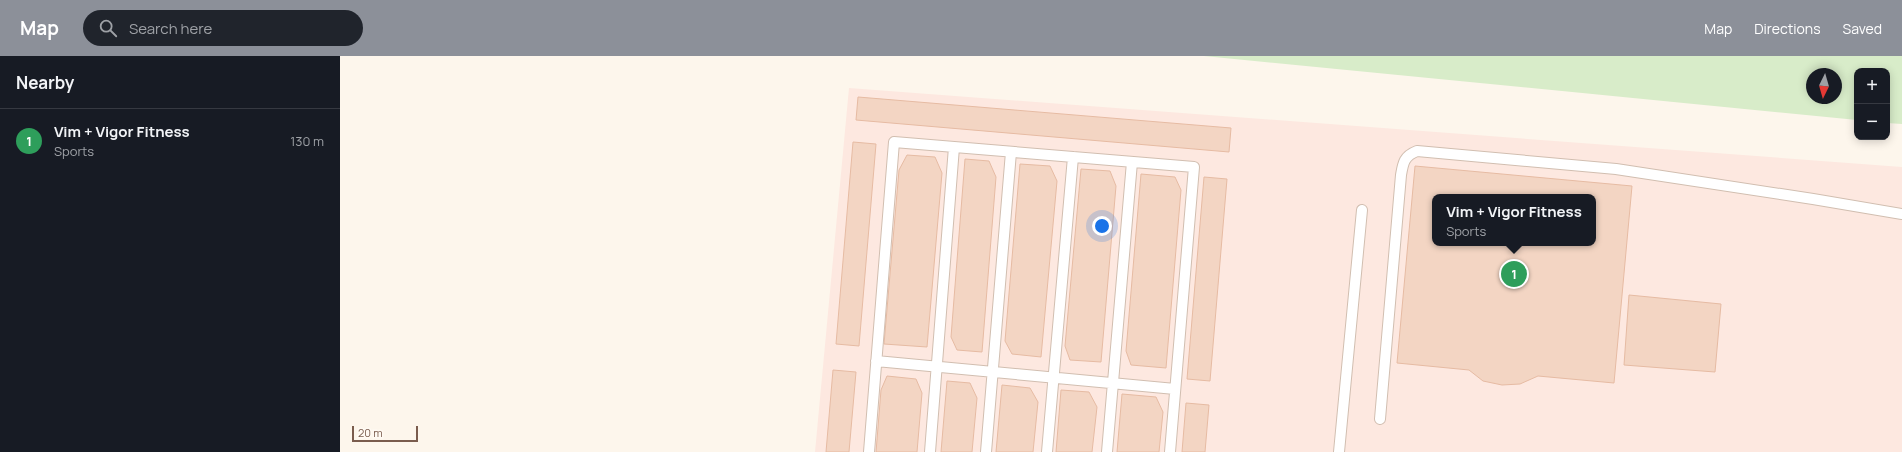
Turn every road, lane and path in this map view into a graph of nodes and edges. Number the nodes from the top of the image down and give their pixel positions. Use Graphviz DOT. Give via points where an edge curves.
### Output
graph roads {
  1 [pos="954,147"];
  2 [pos="1011,152"];
  3 [pos="1073,157"];
  4 [pos="1132,162"];
  5 [pos="1362,210"];
  6 [pos="1902,214"];
  7 [pos="876,361"];
  8 [pos="937,367"];
  9 [pos="993,372"];
  10 [pos="1054,378"];
  11 [pos="1113,383"];
  12 [pos="1175,389"];
  13 [pos="1380,419"];
  14 [pos="868,452"];
  15 [pos="930,452"];
  16 [pos="986,452"];
  17 [pos="1047,452"];
  18 [pos="1107,452"];
  19 [pos="1170,452"];
  20 [pos="1339,452"];
  1 -- 2 [label="lane"];
  1 -- 7 [label="lane" via="894,142"];
  1 -- 8 [label="lane"];
  2 -- 3 [label="lane"];
  2 -- 9 [label="lane"];
  3 -- 4 [label="lane"];
  3 -- 10 [label="lane"];
  4 -- 11 [label="lane"];
  4 -- 12 [label="lane" via="1194,167"];
  5 -- 20 [label="lane"];
  6 -- 13 [label="lane" via="1616,169 1416,152 1410,154 1403,161 1401,175"];
  7 -- 8 [label="lane"];
  7 -- 14 [label="lane"];
  8 -- 9 [label="lane"];
  8 -- 15 [label="lane"];
  9 -- 10 [label="lane"];
  9 -- 16 [label="lane"];
  10 -- 11 [label="lane"];
  10 -- 17 [label="lane"];
  11 -- 12 [label="lane"];
  11 -- 18 [label="lane"];
  12 -- 19 [label="lane"];
}
